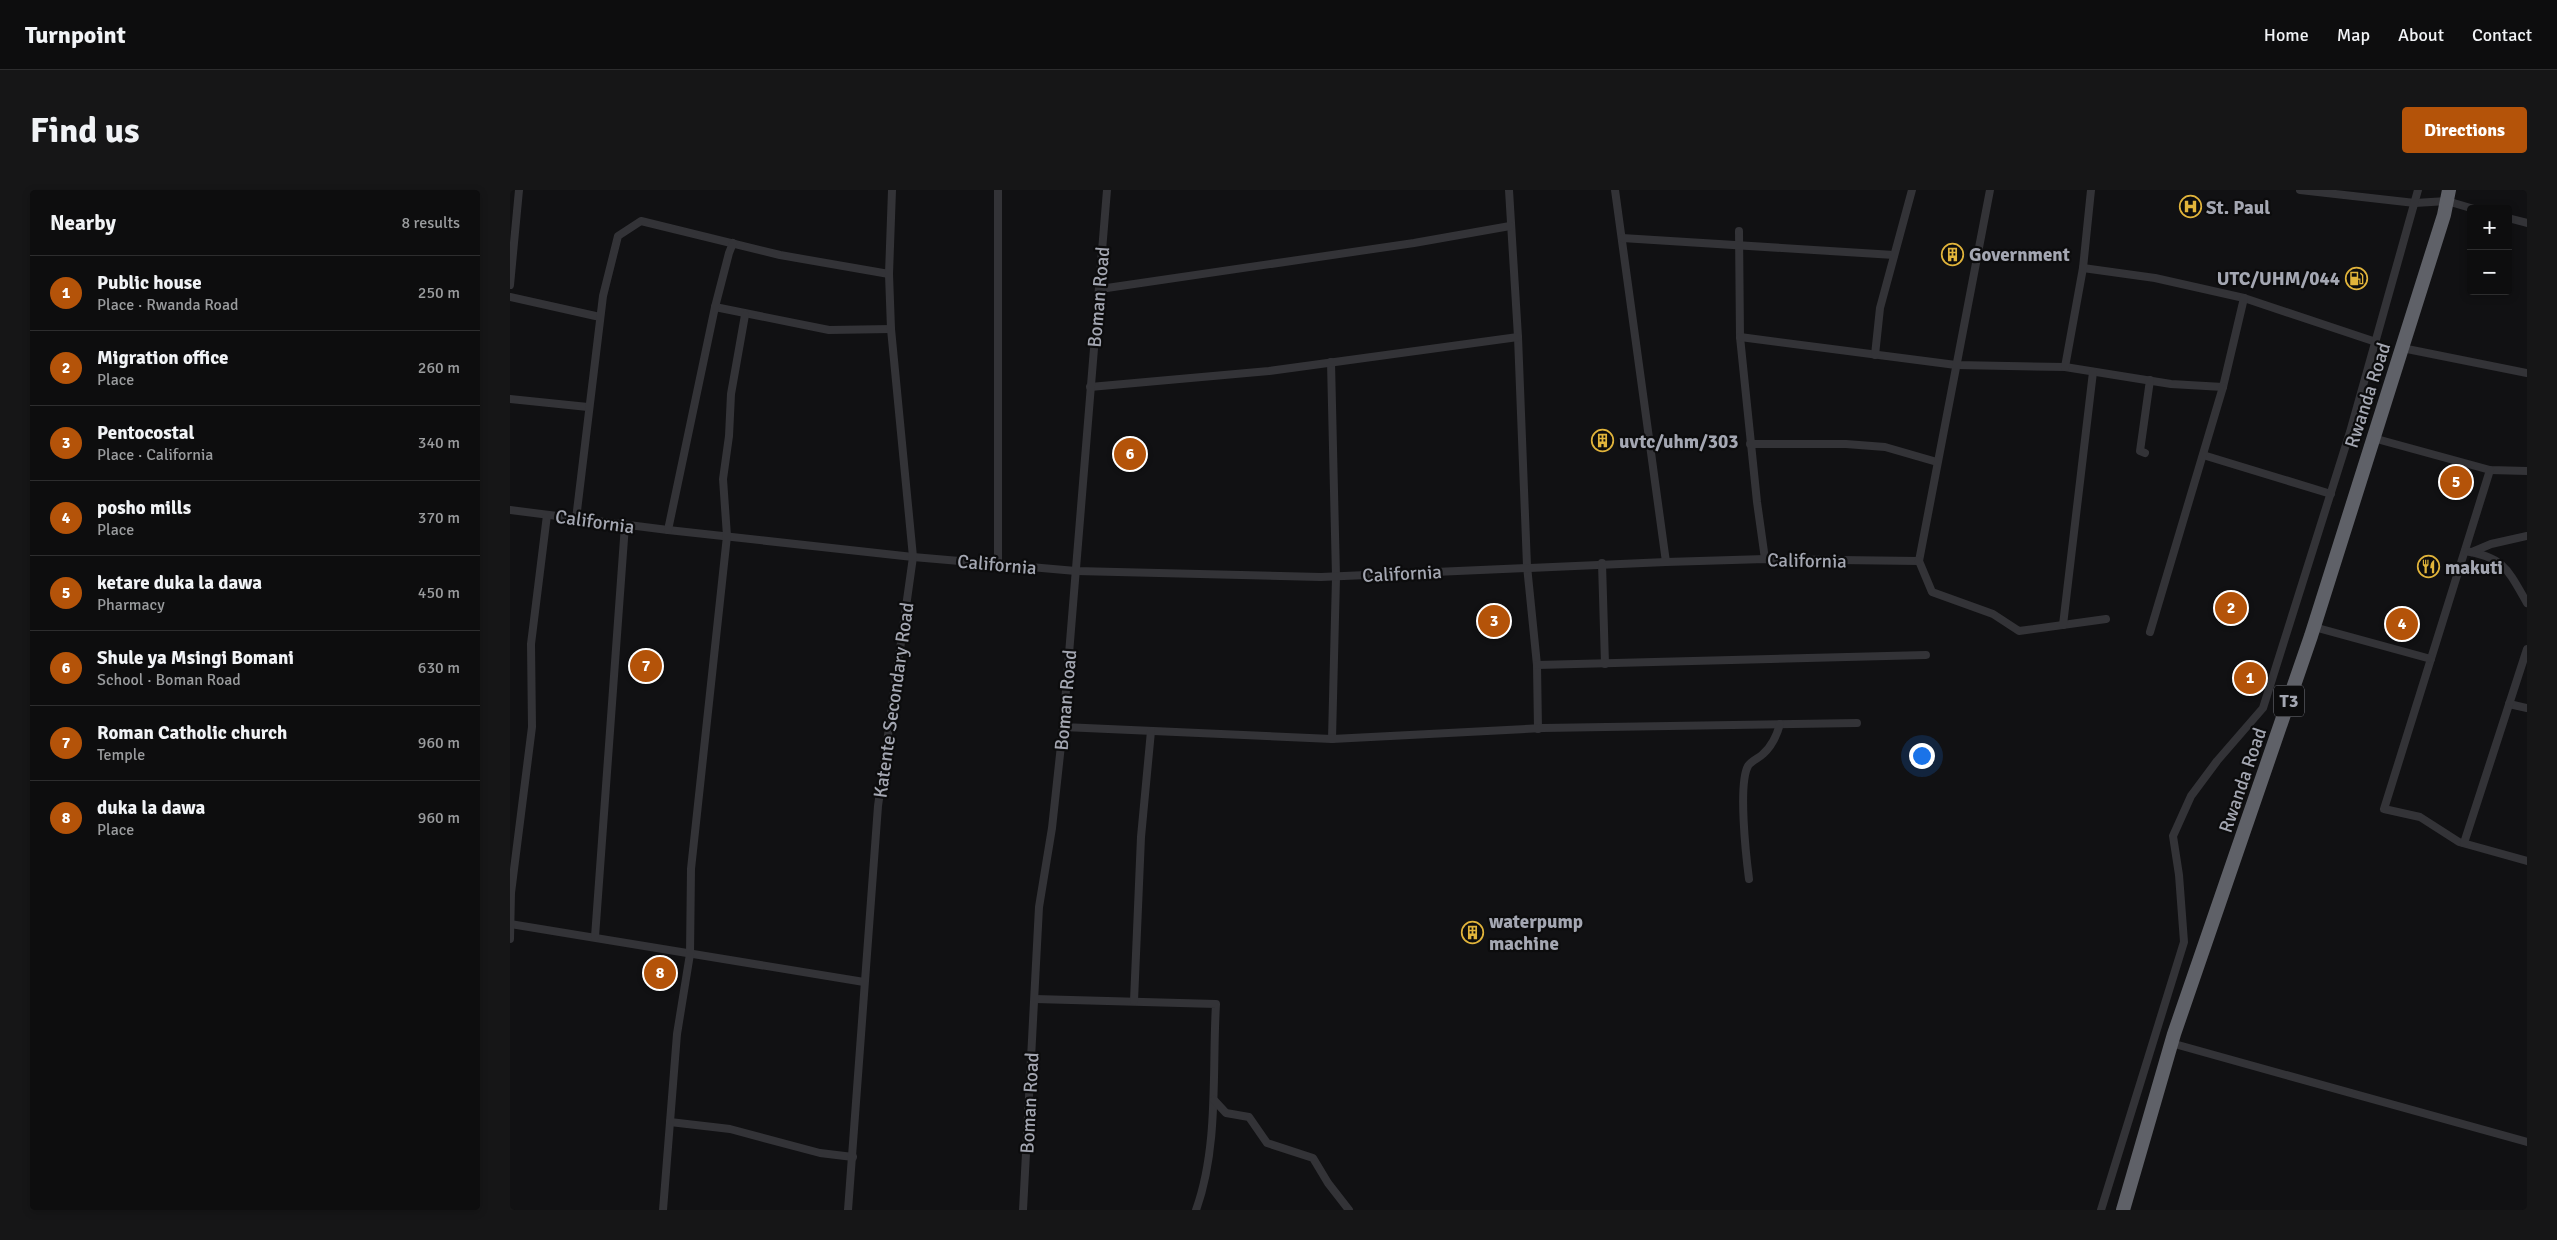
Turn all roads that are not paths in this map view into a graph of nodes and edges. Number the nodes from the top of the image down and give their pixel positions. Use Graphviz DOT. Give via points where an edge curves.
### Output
graph roads {
  1 [pos="519,190"];
  2 [pos="892,190"];
  3 [pos="998,190"];
  4 [pos="1107,190"];
  5 [pos="1509,190"];
  6 [pos="1616,190"];
  7 [pos="1912,190"];
  8 [pos="1990,190"];
  9 [pos="2091,190"];
  10 [pos="2300,190"];
  11 [pos="2418,190"];
  12 [pos="2448,196"];
  13 [pos="2415,203"];
  14 [pos="2467,206"];
  15 [pos="2512,219"];
  16 [pos="2527,223"];
  17 [pos="1510,226"];
  18 [pos="1739,232"];
  19 [pos="1622,238"];
  20 [pos="733,243"];
  21 [pos="1739,247"];
  22 [pos="1894,255"];
  23 [pos="2083,268"];
  24 [pos="889,274"];
  25 [pos="510,285"];
  26 [pos="1100,289"];
  27 [pos="510,297"];
  28 [pos="2244,298"];
  29 [pos="715,307"];
  30 [pos="745,315"];
  31 [pos="600,317"];
  32 [pos="891,329"];
  33 [pos="1518,337"];
  34 [pos="1740,337"];
  35 [pos="2376,342"];
  36 [pos="2402,348"];
  37 [pos="1875,355"];
  38 [pos="1330,362"];
  39 [pos="1956,365"];
  40 [pos="2065,367"];
  41 [pos="2093,372"];
  42 [pos="2527,373"];
  43 [pos="2150,380"];
  44 [pos="1090,387"];
  45 [pos="2223,387"];
  46 [pos="510,399"];
  47 [pos="588,407"];
  48 [pos="2373,438"];
  49 [pos="1750,444"];
  50 [pos="2145,453"];
  51 [pos="2203,455"];
  52 [pos="1937,462"];
  53 [pos="2490,470"];
  54 [pos="2527,471"];
  55 [pos="2331,494"];
  56 [pos="510,510"];
  57 [pos="547,515"];
  58 [pos="576,519"];
  59 [pos="625,525"];
  60 [pos="668,530"];
  61 [pos="727,536"];
  62 [pos="2527,536"];
  63 [pos="2468,551"];
  64 [pos="913,557"];
  65 [pos="1766,559"];
  66 [pos="1919,561"];
  67 [pos="1666,562"];
  68 [pos="1602,563"];
  69 [pos="998,565"];
  70 [pos="1527,566"];
  71 [pos="1076,571"];
  72 [pos="1336,577"];
  73 [pos="2527,603"];
  74 [pos="2106,618"];
  75 [pos="2063,625"];
  76 [pos="2314,627"];
  77 [pos="2150,632"];
  78 [pos="2527,649"];
  79 [pos="1926,656"];
  80 [pos="2431,659"];
  81 [pos="1605,664"];
  82 [pos="1537,665"];
  83 [pos="2509,704"];
  84 [pos="2527,708"];
  85 [pos="1780,724"];
  86 [pos="1857,724"];
  87 [pos="1063,728"];
  88 [pos="1538,729"];
  89 [pos="1151,731"];
  90 [pos="1332,739"];
  91 [pos="2464,843"];
  92 [pos="2527,861"];
  93 [pos="1748,879"];
  94 [pos="510,924"];
  95 [pos="595,937"];
  96 [pos="510,939"];
  97 [pos="690,954"];
  98 [pos="864,982"];
  99 [pos="1035,999"];
  100 [pos="1134,1001"];
  101 [pos="2171,1043"];
  102 [pos="1214,1100"];
  103 [pos="670,1122"];
  104 [pos="2527,1142"];
  105 [pos="853,1157"];
  106 [pos="663,1210"];
  107 [pos="848,1210"];
  108 [pos="1023,1210"];
  109 [pos="1196,1210"];
  110 [pos="1349,1210"];
  111 [pos="2101,1210"];
  112 [pos="2123,1210"];
  1 -- 25 [label="street"];
  2 -- 24 [label="street, Katente Secondary Road"];
  3 -- 69 [label="street"];
  4 -- 26 [label="street, Boman Road"];
  5 -- 17 [label="street"];
  6 -- 19 [label="street"];
  7 -- 22 [label="street"];
  8 -- 39 [label="street"];
  9 -- 23 [label="street"];
  10 -- 13 [label="street"];
  11 -- 13 [label="street"];
  12 -- 13 [label="street"];
  12 -- 14 [label="street"];
  12 -- 36 [label="highway, Rwanda Road / T3"];
  13 -- 35 [label="street"];
  15 -- 16 [label="street"];
  17 -- 26 [label="street"];
  17 -- 33 [label="street"];
  18 -- 21 [label="street"];
  19 -- 21 [label="street"];
  19 -- 67 [label="street"];
  20 -- 24 [label="street" via="780,255"];
  20 -- 29 [label="street"];
  20 -- 31 [label="street" via="641,221 618,236"];
  21 -- 22 [label="street"];
  21 -- 34 [label="street"];
  22 -- 37 [label="street" via="1880,308"];
  23 -- 28 [label="street" via="2155,278"];
  23 -- 40 [label="street"];
  24 -- 32 [label="street, Katente Secondary Road"];
  26 -- 44 [label="street, Boman Road"];
  27 -- 31 [label="street"];
  28 -- 35 [label="street"];
  28 -- 45 [label="street"];
  29 -- 30 [label="street"];
  29 -- 60 [label="street"];
  30 -- 32 [label="street" via="829,330"];
  30 -- 61 [label="street" via="731,394 723,479"];
  31 -- 47 [label="street"];
  32 -- 64 [label="street, Katente Secondary Road"];
  33 -- 38 [label="street"];
  33 -- 70 [label="street"];
  34 -- 37 [label="street"];
  34 -- 49 [label="street"];
  35 -- 55 [label="street"];
  36 -- 42 [label="street"];
  36 -- 48 [label="highway, Rwanda Road / T3"];
  37 -- 39 [label="street"];
  38 -- 44 [label="street" via="1269,371"];
  38 -- 72 [label="street"];
  39 -- 40 [label="street"];
  39 -- 52 [label="street"];
  40 -- 41 [label="street"];
  41 -- 43 [label="street"];
  41 -- 75 [label="street"];
  43 -- 45 [label="street"];
  43 -- 50 [label="street" via="2140,451"];
  44 -- 71 [label="street, Boman Road"];
  45 -- 51 [label="street"];
  46 -- 47 [label="street"];
  47 -- 58 [label="street"];
  48 -- 53 [label="street"];
  48 -- 76 [label="highway, Rwanda Road / T3"];
  49 -- 52 [label="street" via="1885,447"];
  49 -- 65 [label="street"];
  51 -- 55 [label="street"];
  51 -- 77 [label="street"];
  52 -- 66 [label="street"];
  53 -- 54 [label="street"];
  53 -- 63 [label="street"];
  55 -- 111 [label="street" via="2263,708 2217,761 2192,796 2173,836 2184,942"];
  56 -- 57 [label="street, California"];
  57 -- 58 [label="street, California"];
  57 -- 94 [label="street" via="531,644 532,727"];
  58 -- 59 [label="street, California"];
  59 -- 60 [label="street, California"];
  59 -- 95 [label="street"];
  60 -- 61 [label="street, California"];
  61 -- 64 [label="street, California"];
  61 -- 97 [label="street" via="691,869"];
  62 -- 63 [label="street"];
  63 -- 73 [label="street" via="2487,554 2508,569"];
  63 -- 80 [label="street"];
  64 -- 69 [label="street, California"];
  64 -- 98 [label="street, Katente Secondary Road" via="878,806"];
  65 -- 66 [label="street, California"];
  65 -- 67 [label="street, California"];
  66 -- 75 [label="street" via="1932,592 1992,614 2019,631"];
  67 -- 68 [label="street, California"];
  68 -- 70 [label="street, California"];
  68 -- 81 [label="street"];
  69 -- 71 [label="street, California"];
  70 -- 72 [label="street, California"];
  70 -- 82 [label="street"];
  71 -- 72 [label="street, California"];
  71 -- 87 [label="street, Boman Road"];
  72 -- 90 [label="street"];
  74 -- 75 [label="street"];
  76 -- 80 [label="street"];
  76 -- 101 [label="highway, Rwanda Road / T3"];
  78 -- 83 [label="street"];
  79 -- 81 [label="street"];
  80 -- 91 [label="street" via="2384,809 2420,817"];
  81 -- 82 [label="street"];
  82 -- 88 [label="street"];
  83 -- 84 [label="street"];
  83 -- 91 [label="street"];
  85 -- 86 [label="street"];
  85 -- 88 [label="street"];
  85 -- 93 [label="street" via="1765,753 1749,766 1744,781 1743,832"];
  87 -- 89 [label="street"];
  87 -- 99 [label="street, Boman Road" via="1039,907"];
  88 -- 90 [label="street"];
  89 -- 90 [label="street"];
  89 -- 100 [label="street"];
  91 -- 92 [label="street"];
  94 -- 95 [label="street"];
  94 -- 96 [label="street"];
  95 -- 97 [label="street"];
  97 -- 98 [label="street"];
  97 -- 103 [label="street" via="677,1034"];
  98 -- 105 [label="street, Katente Secondary Road"];
  99 -- 100 [label="street"];
  99 -- 108 [label="street, Boman Road"];
  100 -- 102 [label="street" via="1216,1004"];
  101 -- 104 [label="street"];
  101 -- 112 [label="highway, Rwanda Road / T3"];
  102 -- 109 [label="street" via="1208,1156"];
  102 -- 110 [label="street" via="1226,1113 1249,1117 1267,1143 1313,1158"];
  103 -- 105 [label="street" via="730,1129 820,1153"];
  103 -- 106 [label="street"];
  105 -- 107 [label="street, Katente Secondary Road"];
}
